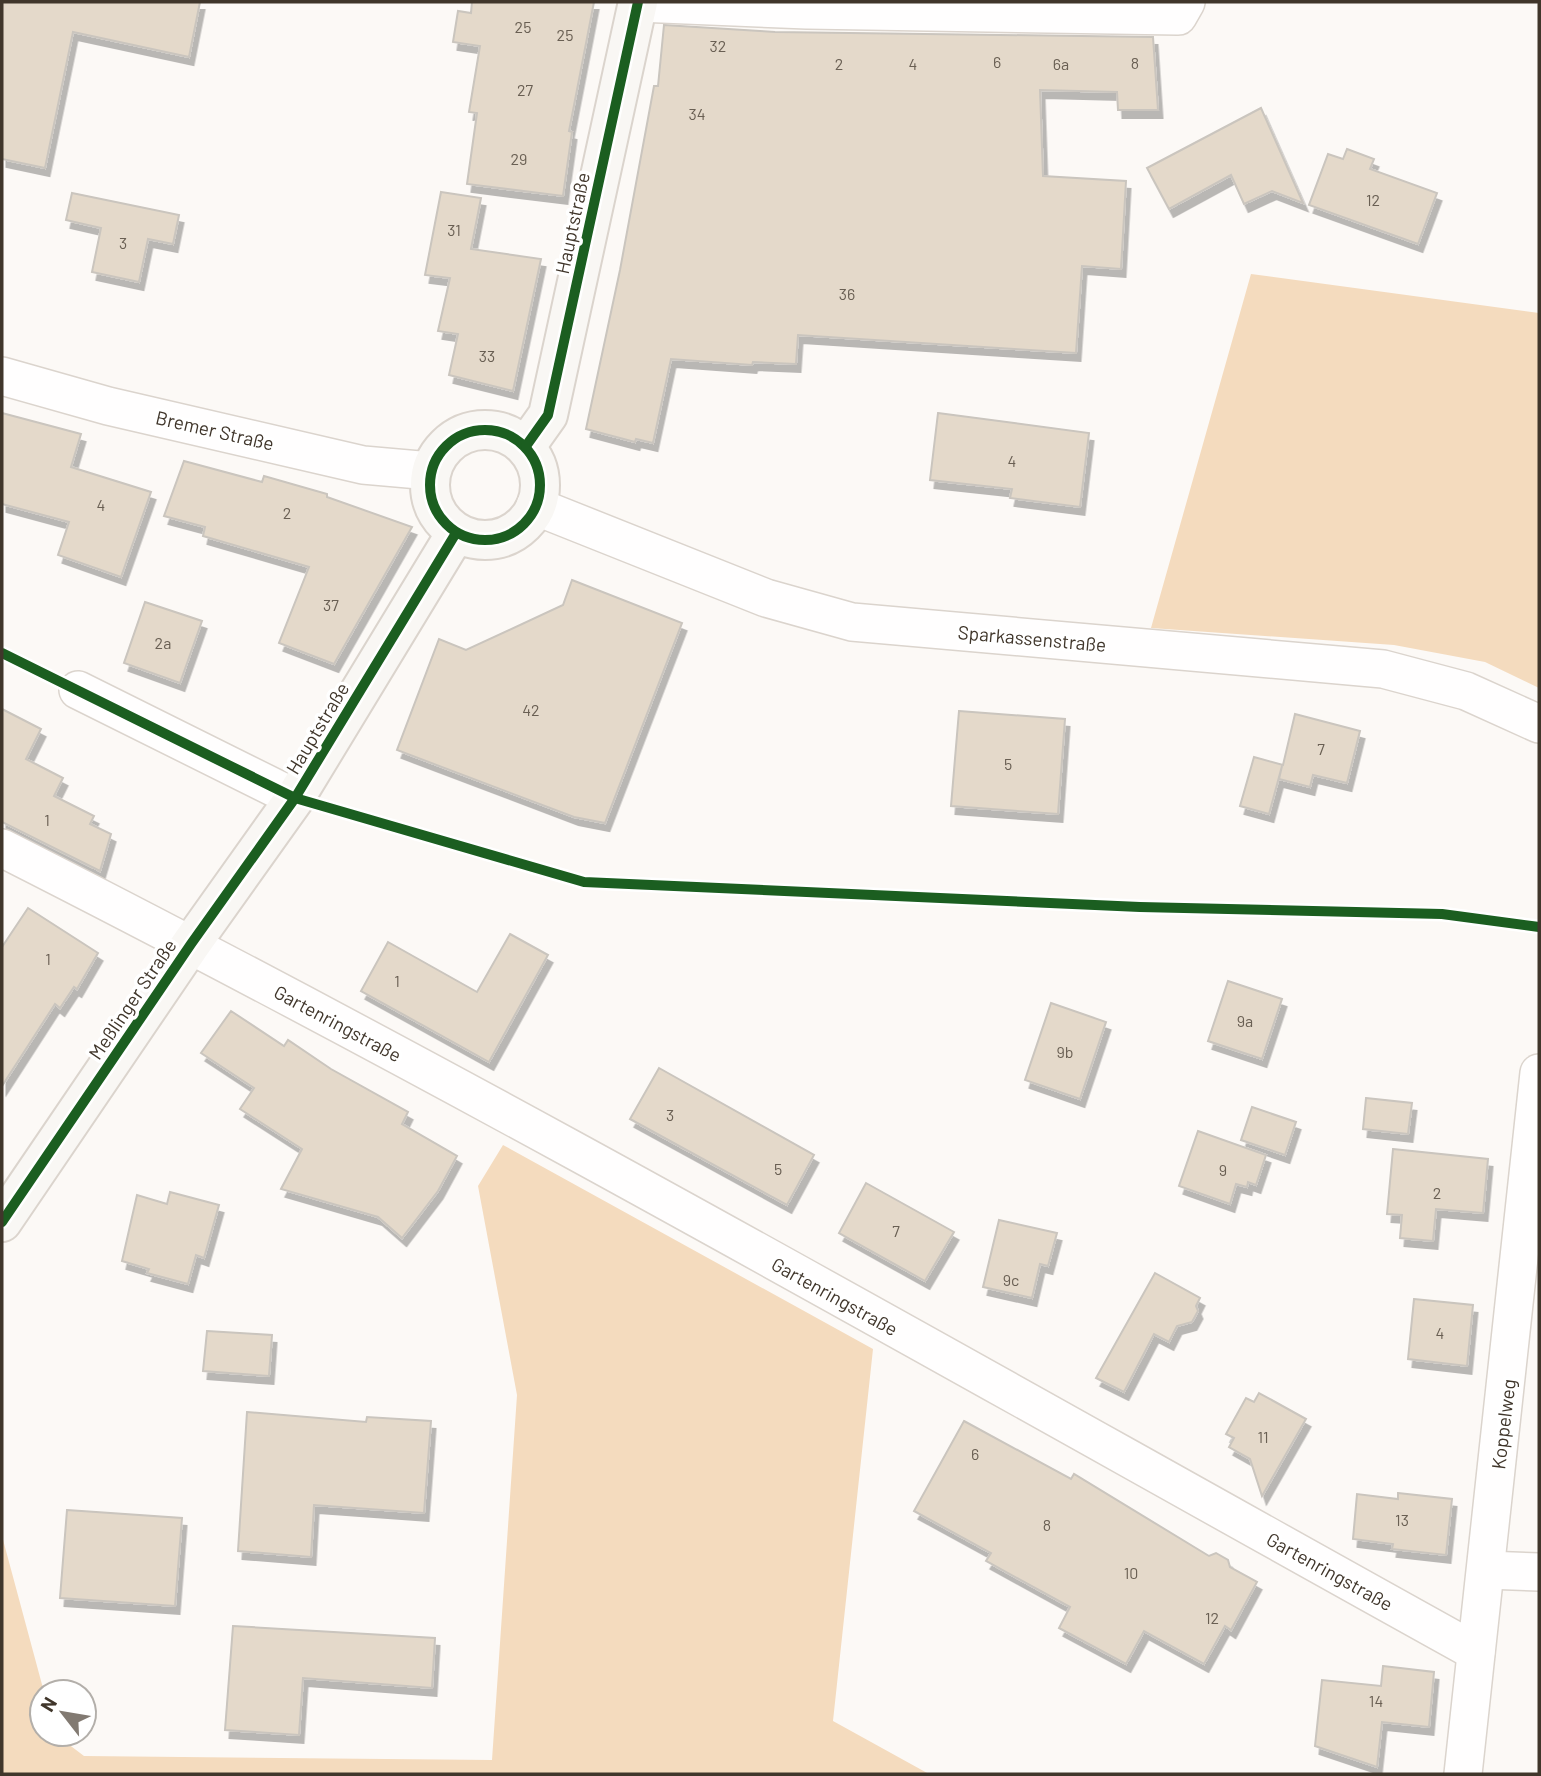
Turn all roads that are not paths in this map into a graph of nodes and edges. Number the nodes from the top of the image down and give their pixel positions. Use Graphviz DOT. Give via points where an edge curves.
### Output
graph roads {
  1 [pos="638,2"];
  2 [pos="1182,9"];
  3 [pos="2,376"];
  4 [pos="526,446"];
  5 [pos="431,471"];
  6 [pos="535,506"];
  7 [pos="456,533"];
  8 [pos="78,690"];
  9 [pos="1539,724"];
  10 [pos="295,798"];
  11 [pos="2,848"];
  12 [pos="191,944"];
  13 [pos="1539,1073"];
  14 [pos="2,1222"];
  15 [pos="1486,1570"];
  16 [pos="1539,1573"];
  17 [pos="1476,1652"];
  18 [pos="1463,1774"];
  1 -- 2 [label="street" via="807,10"];
  1 -- 4 [label="street, Hauptstraße" via="548,415"];
  3 -- 5 [label="street, Bremer Straße" via="108,406 363,465"];
  4 -- 5 [label="street" via="506,433 482,429 460,435 441,450"];
  4 -- 6 [label="street" via="541,481"];
  5 -- 7 [label="street" via="430,495 439,517"];
  6 -- 7 [label="street" via="515,532 496,540"];
  6 -- 9 [label="street, Sparkassenstraße" via="766,598 852,622 1383,669 1466,691"];
  7 -- 10 [label="street, Hauptstraße"];
  8 -- 10 [label="street"];
  10 -- 12 [label="street, Meßlinger Straße"];
  11 -- 12 [label="street, Gartenringstraße"];
  12 -- 14 [label="street, Meßlinger Straße"];
  12 -- 17 [label="street, Gartenringstraße" via="511,1116"];
  13 -- 15 [label="street, Koppelweg"];
  15 -- 16 [label="street"];
  15 -- 17 [label="street, Koppelweg"];
  17 -- 18 [label="street, Koppelweg"];
}
